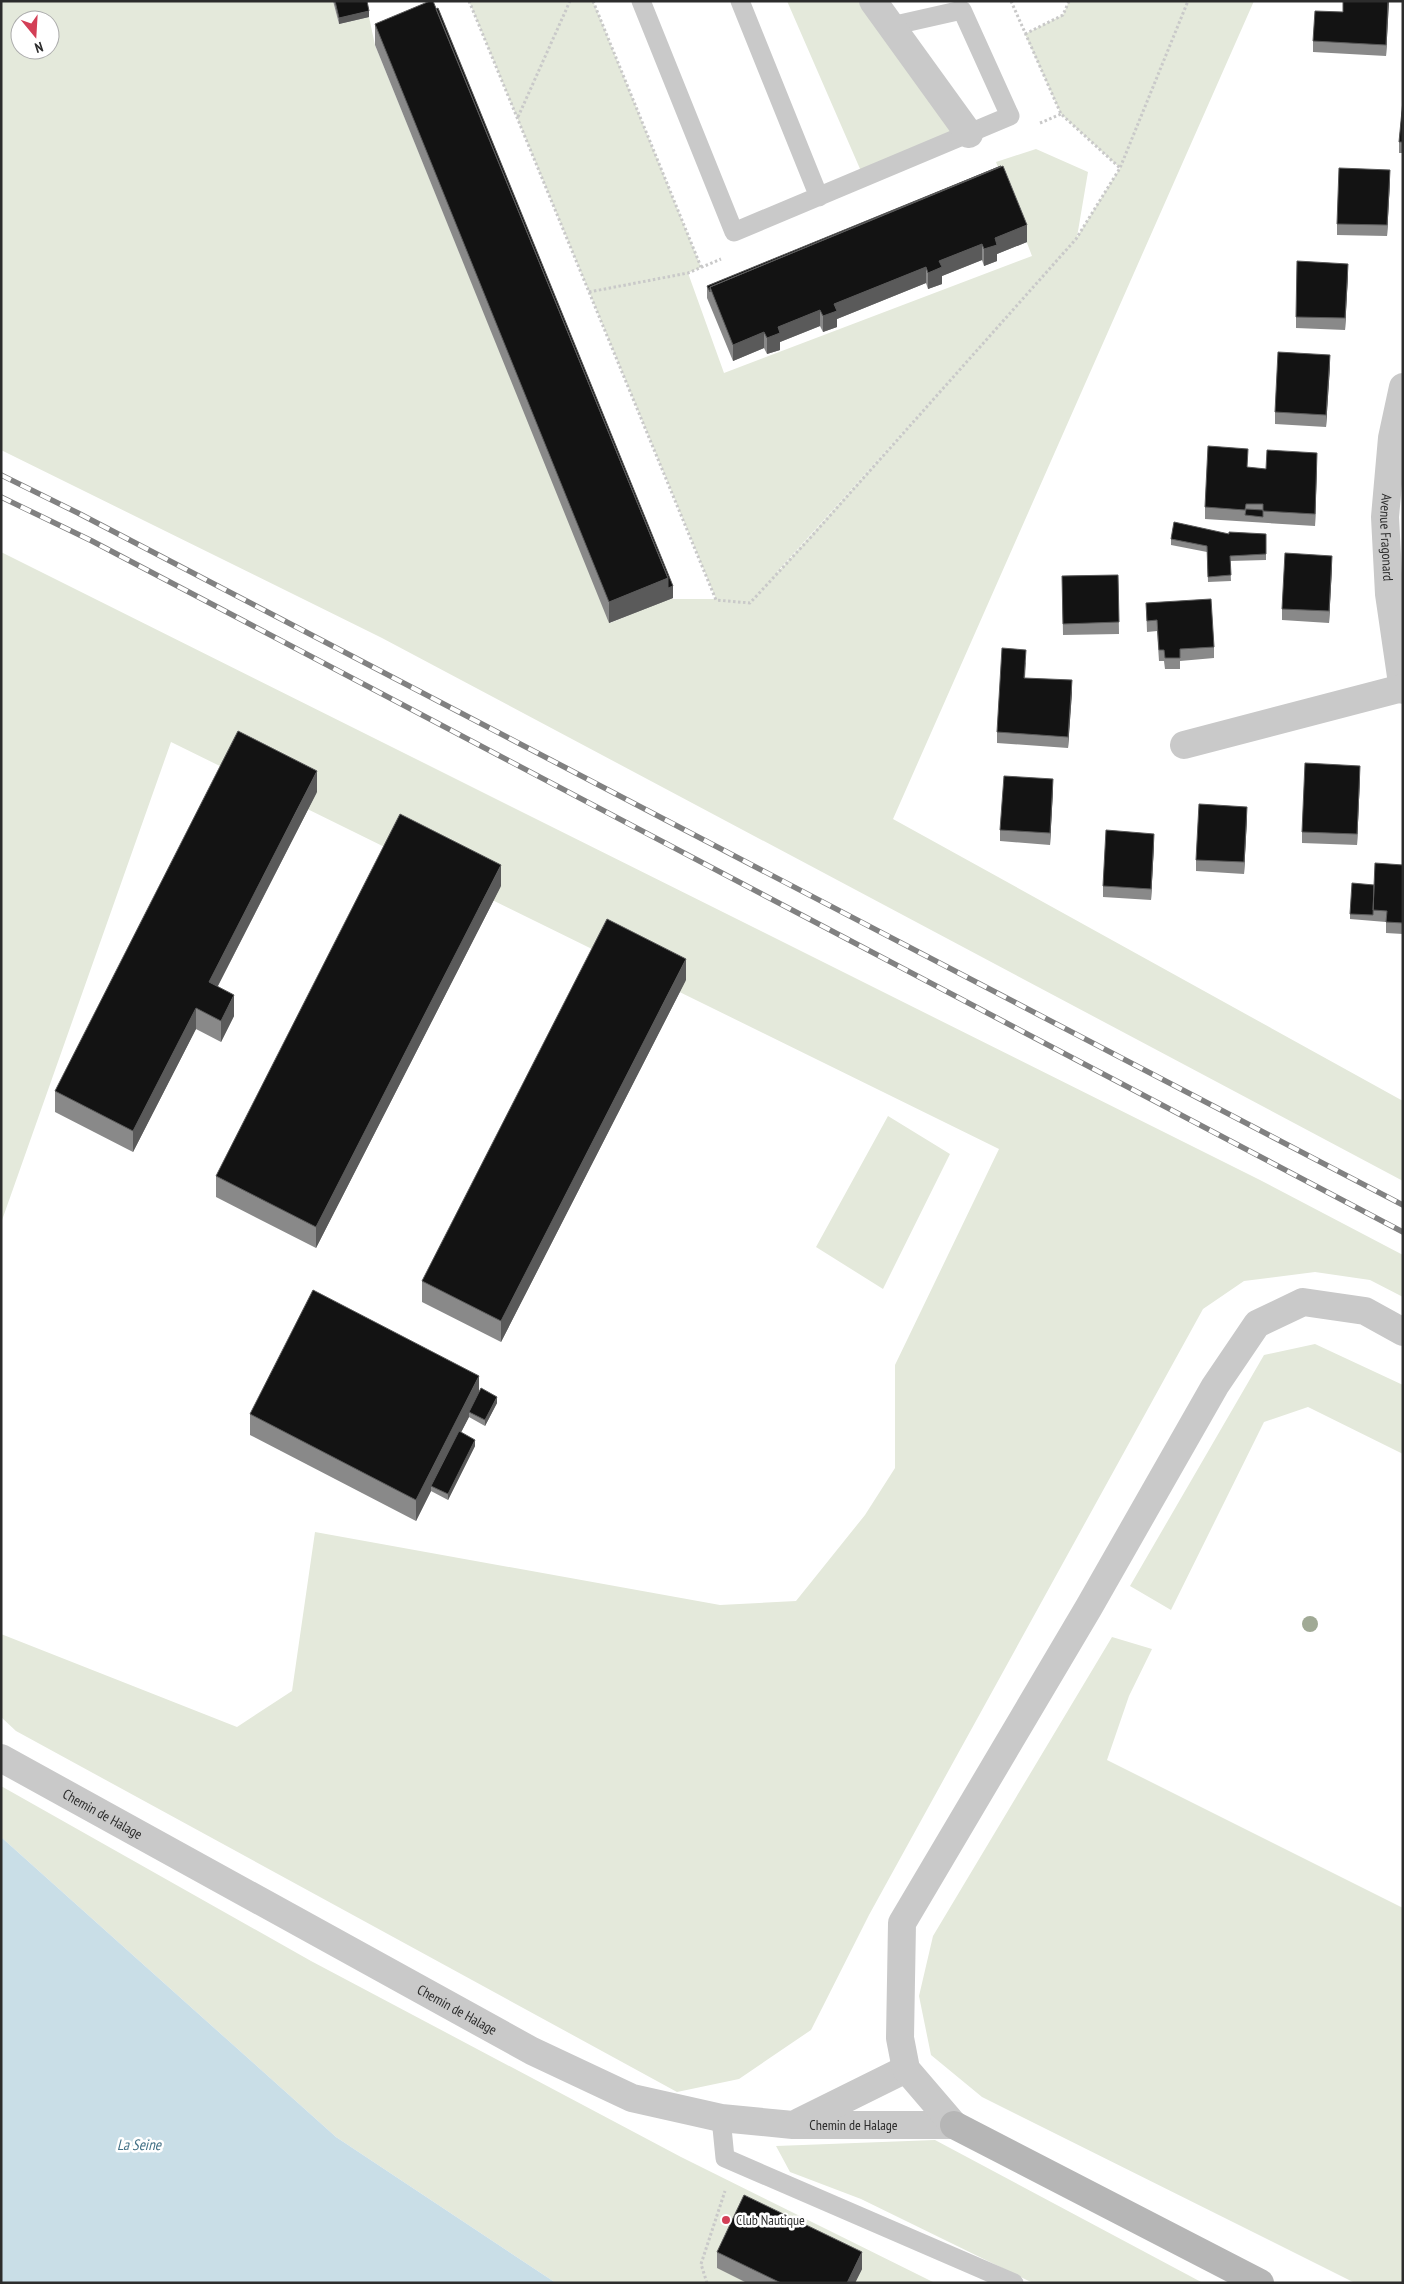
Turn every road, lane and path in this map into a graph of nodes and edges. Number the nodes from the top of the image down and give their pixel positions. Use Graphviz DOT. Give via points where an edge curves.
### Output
graph roads {
  1 [pos="469,1"];
  2 [pos="570,1"];
  3 [pos="593,1"];
  4 [pos="641,1"];
  5 [pos="740,1"];
  6 [pos="873,1"];
  7 [pos="1012,1"];
  8 [pos="1069,1"];
  9 [pos="1188,1"];
  10 [pos="891,26"];
  11 [pos="1025,34"];
  12 [pos="518,118"];
  13 [pos="969,134"];
  14 [pos="1120,168"];
  15 [pos="818,197"];
  16 [pos="701,267"];
  17 [pos="1403,387"];
  18 [pos="1402,689"];
  19 [pos="1184,745"];
  20 [pos="1403,1332"];
  21 [pos="1,1758"];
  22 [pos="906,2069"];
  23 [pos="721,2118"];
  24 [pos="793,2125"];
  25 [pos="954,2125"];
  26 [pos="725,2158"];
  27 [pos="707,2283"];
  28 [pos="1014,2283"];
  29 [pos="1260,2283"];
  1 -- 12 [label="path"];
  2 -- 12 [label="path"];
  3 -- 16 [label="path"];
  4 -- 15 [label="lane" via="734,232"];
  5 -- 15 [label="lane"];
  6 -- 10 [label="street"];
  7 -- 11 [label="path"];
  8 -- 11 [label="path" via="1063,15"];
  9 -- 14 [label="path"];
  10 -- 13 [label="street"];
  10 -- 13 [label="lane" via="962,10 1010,116"];
  11 -- 14 [label="path" via="1061,114"];
  12 -- 14 [label="path" via="716,600 724,601 750,603 1076,239"];
  13 -- 15 [label="lane"];
  17 -- 18 [label="street, Avenue Fragonard" via="1392,438 1385,517 1389,594"];
  18 -- 19 [label="street"];
  20 -- 22 [label="street" via="1365,1311 1303,1302 1257,1324 1215,1386 902,1923 900,2038"];
  21 -- 23 [label="street, Chemin de Halage" via="532,2051 632,2098"];
  22 -- 24 [label="street"];
  22 -- 25 [label="street"];
  23 -- 24 [label="street, Chemin de Halage"];
  23 -- 26 [label="lane"];
  24 -- 25 [label="street, Chemin de Halage"];
  25 -- 29 [label="main road"];
  26 -- 27 [label="path" via="728,2183 701,2264"];
  26 -- 28 [label="lane"];
}
